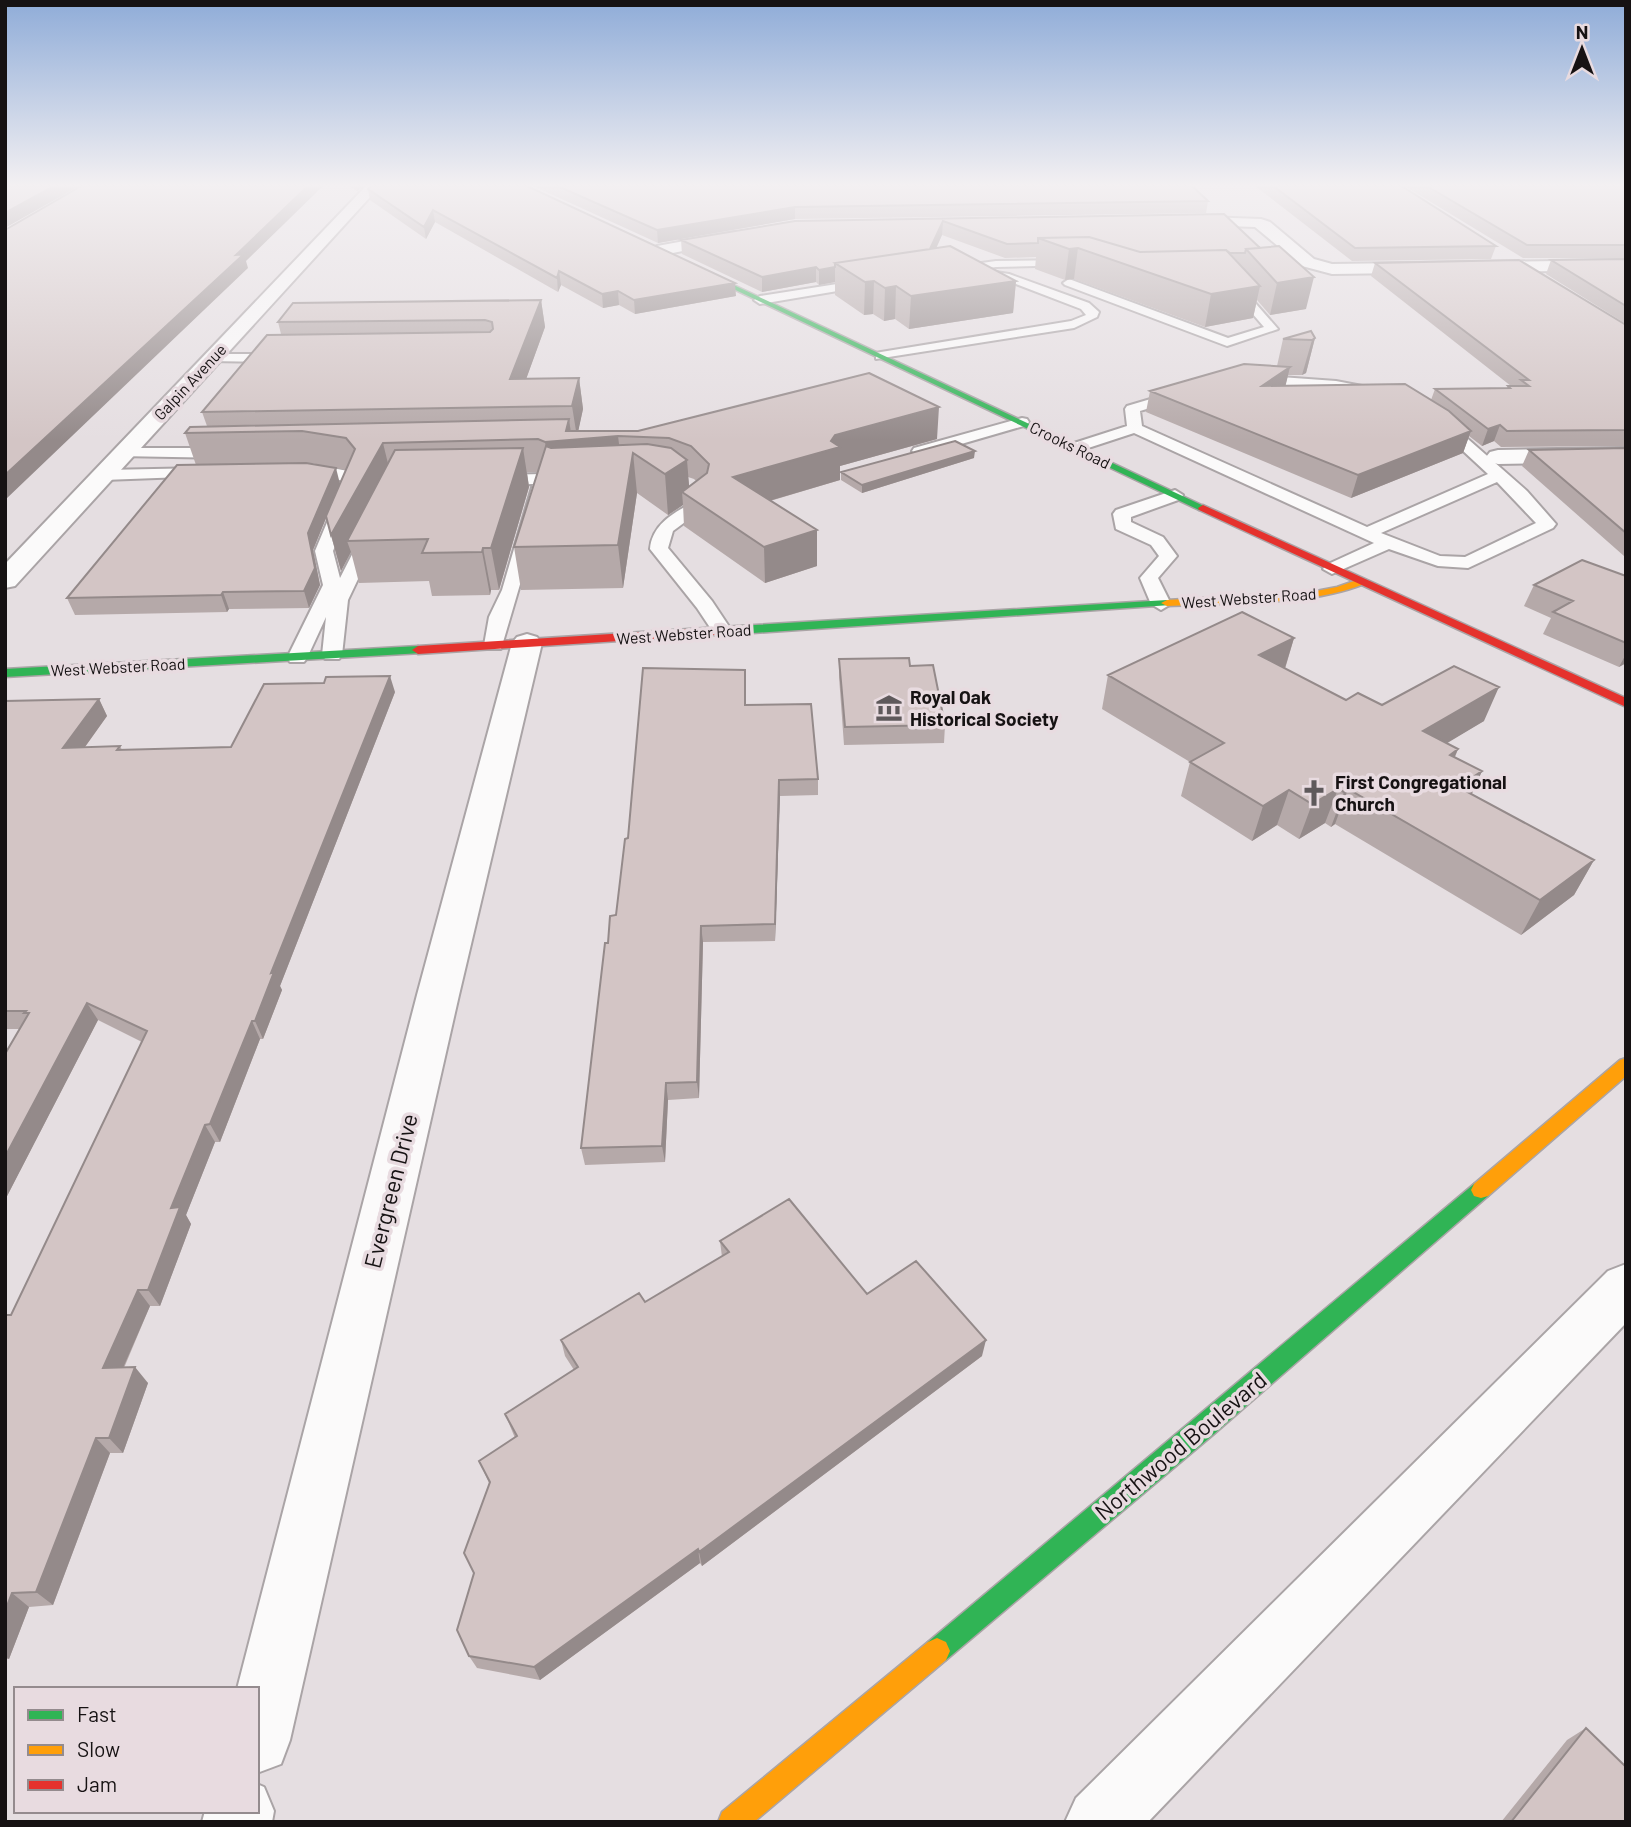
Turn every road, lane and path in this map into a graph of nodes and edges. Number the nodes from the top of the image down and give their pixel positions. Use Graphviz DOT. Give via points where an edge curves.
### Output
graph roads {
  1 [pos="294,270"];
  2 [pos="698,270"];
  3 [pos="975,270"];
  4 [pos="1035,270"];
  5 [pos="1525,270"];
  6 [pos="1243,274"];
  7 [pos="1541,280"];
  8 [pos="760,300"];
  9 [pos="782,310"];
  10 [pos="881,356"];
  11 [pos="212,358"];
  12 [pos="301,358"];
  13 [pos="1237,378"];
  14 [pos="1199,389"];
  15 [pos="1386,394"];
  16 [pos="1429,414"];
  17 [pos="1022,422"];
  18 [pos="1135,428"];
  19 [pos="1076,447"];
  20 [pos="124,453"];
  21 [pos="249,453"];
  22 [pos="904,455"];
  23 [pos="1626,455"];
  24 [pos="1499,465"];
  25 [pos="289,472"];
  26 [pos="224,473"];
  27 [pos="104,475"];
  28 [pos="476,481"];
  29 [pos="680,481"];
  30 [pos="1175,495"];
  31 [pos="379,518"];
  32 [pos="1367,533"];
  33 [pos="1388,543"];
  34 [pos="1332,569"];
  35 [pos="5,580"];
  36 [pos="1360,582"];
  37 [pos="1161,604"];
  38 [pos="722,631"];
  39 [pos="510,644"];
  40 [pos="332,655"];
  41 [pos="297,658"];
  42 [pos="5,673"];
  43 [pos="1626,703"];
  44 [pos="1626,1065"];
  45 [pos="1626,1287"];
  46 [pos="259,1732"];
  47 [pos="732,1822"];
  48 [pos="1100,1822"];
  1 -- 11 [label="street, Galpin Avenue"];
  2 -- 8 [label="street, Crooks Road"];
  3 -- 10 [label="lane" via="943,275 1005,276 1093,312 1074,324"];
  4 -- 6 [label="lane" via="1227,342 1272,329 1225,275"];
  5 -- 7 [label="street"];
  8 -- 9 [label="street, Crooks Road"];
  8 -- 9 [label="lane" via="880,285"];
  9 -- 10 [label="street, Crooks Road"];
  10 -- 17 [label="street, Crooks Road"];
  11 -- 12 [label="lane"];
  11 -- 20 [label="street, Galpin Avenue"];
  13 -- 15 [label="lane" via="1336,385"];
  14 -- 18 [label="lane" via="1132,409"];
  16 -- 24 [label="lane"];
  17 -- 19 [label="street, Crooks Road"];
  17 -- 22 [label="lane"];
  18 -- 19 [label="lane"];
  18 -- 32 [label="lane"];
  19 -- 30 [label="street, Crooks Road"];
  20 -- 21 [label="lane"];
  20 -- 27 [label="street, Galpin Avenue"];
  23 -- 24 [label="street"];
  24 -- 32 [label="lane" via="1476,487"];
  24 -- 33 [label="lane" via="1547,524 1468,563 1438,561"];
  25 -- 41 [label="lane" via="332,472 353,481 324,551 332,585"];
  26 -- 27 [label="lane"];
  27 -- 35 [label="street, Galpin Avenue"];
  28 -- 39 [label="lane" via="542,480 499,617"];
  29 -- 38 [label="lane" via="701,499 700,505 663,531 659,549"];
  30 -- 34 [label="street, Crooks Road"];
  30 -- 37 [label="lane" via="1122,514 1122,525 1157,541 1168,555 1149,578"];
  31 -- 40 [label="lane" via="338,600"];
  32 -- 33 [label="lane"];
  33 -- 34 [label="lane"];
  34 -- 36 [label="street, Crooks Road"];
  36 -- 37 [label="street, West Webster Road" via="1316,594"];
  36 -- 43 [label="street, Crooks Road"];
  37 -- 38 [label="street, West Webster Road"];
  38 -- 39 [label="street, West Webster Road"];
  39 -- 40 [label="street, West Webster Road"];
  39 -- 46 [label="street, Evergreen Drive" via="435,1009"];
  40 -- 41 [label="street, West Webster Road"];
  41 -- 42 [label="street, West Webster Road"];
  44 -- 47 [label="street, Northwood Boulevard" via="1206,1426"];
  45 -- 48 [label="street"];
}
